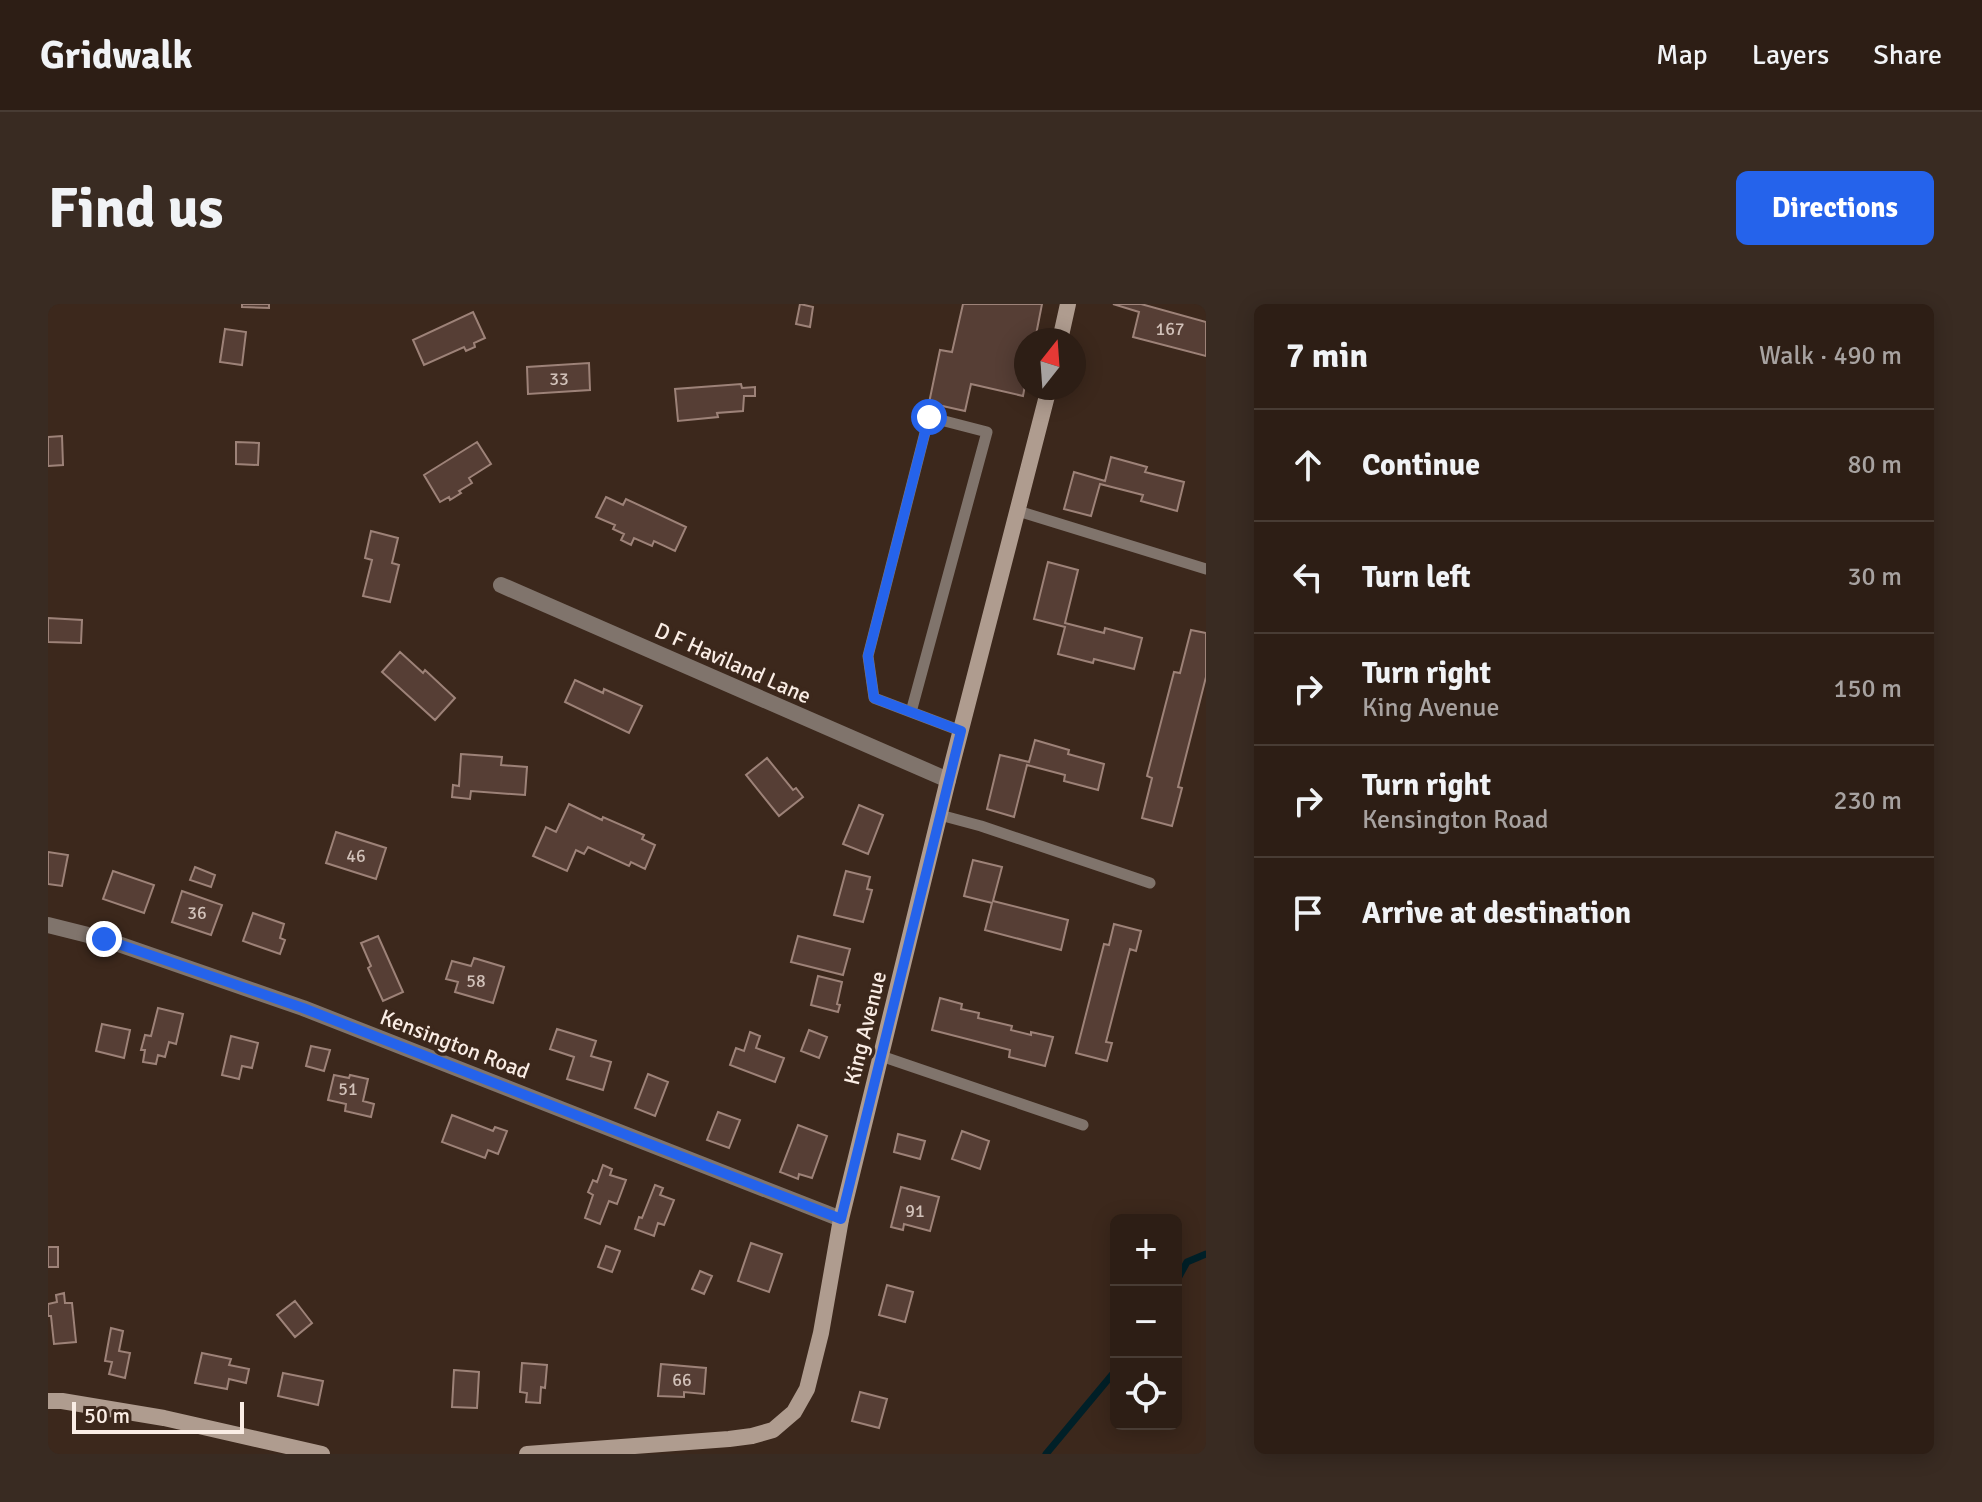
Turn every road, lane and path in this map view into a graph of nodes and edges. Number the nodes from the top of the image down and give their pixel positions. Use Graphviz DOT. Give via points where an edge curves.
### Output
graph roads {
  1 [pos="1068,304"];
  2 [pos="1063,328"];
  3 [pos="1046,400"];
  4 [pos="1018,511"];
  5 [pos="1206,569"];
  6 [pos="501,585"];
  7 [pos="911,712"];
  8 [pos="961,731"];
  9 [pos="948,780"];
  10 [pos="940,815"];
  11 [pos="1150,883"];
  12 [pos="48,925"];
  13 [pos="881,1056"];
  14 [pos="1083,1125"];
  15 [pos="841,1219"];
  16 [pos="48,1401"];
  17 [pos="322,1454"];
  18 [pos="527,1454"];
  1 -- 2 [label="street"];
  3 -- 4 [label="street, King Avenue"];
  4 -- 5 [label="lane"];
  4 -- 8 [label="street, King Avenue"];
  6 -- 9 [label="street, D F Haviland Lane"];
  7 -- 7 [label="lane" via="874,698 868,656 929,417 987,432"];
  7 -- 8 [label="lane"];
  8 -- 9 [label="street, King Avenue"];
  9 -- 10 [label="street, King Avenue"];
  10 -- 11 [label="lane"];
  10 -- 13 [label="street, King Avenue"];
  12 -- 15 [label="street, Kensington Road" via="104,939 303,1008"];
  13 -- 14 [label="lane"];
  13 -- 15 [label="street, King Avenue"];
  15 -- 18 [label="street, King Avenue" via="807,1389 794,1412 773,1430 729,1439"];
  16 -- 17 [label="street" via="164,1418"];
}
